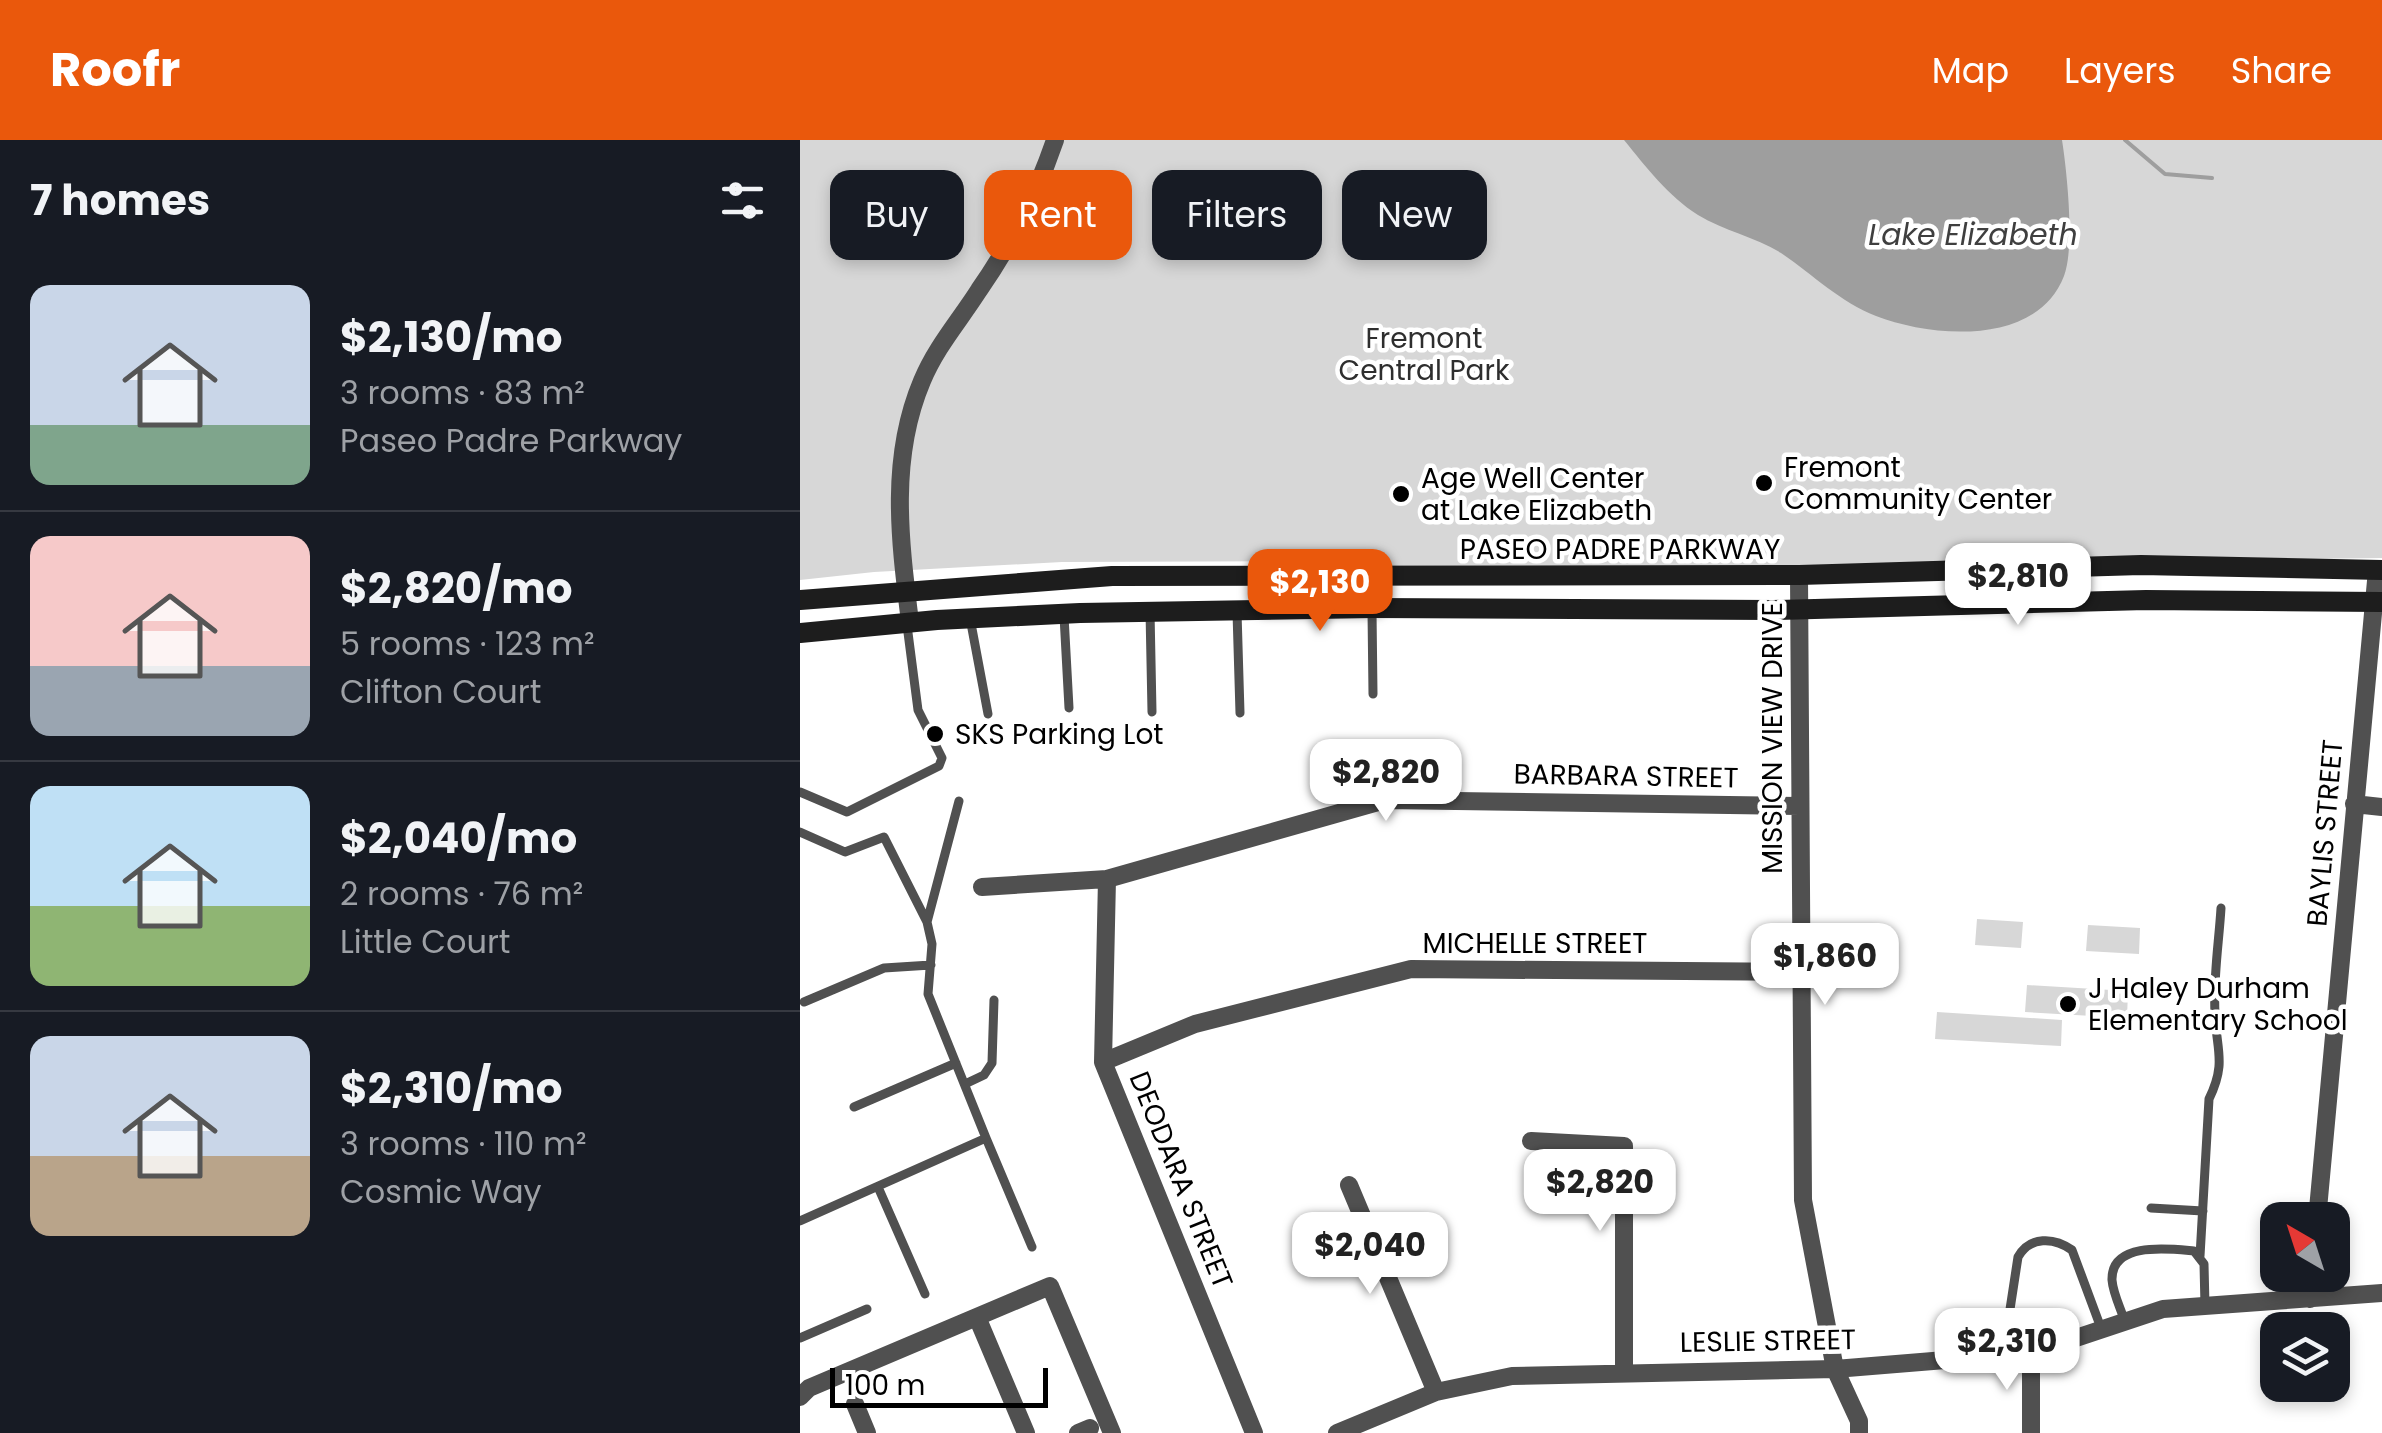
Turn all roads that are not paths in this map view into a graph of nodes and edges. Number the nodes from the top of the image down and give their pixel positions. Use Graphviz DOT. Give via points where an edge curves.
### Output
graph roads {
  1 [pos="1055,140"];
  2 [pos="2379,570"];
  3 [pos="1798,575"];
  4 [pos="906,591"];
  5 [pos="800,600"];
  6 [pos="2378,601"];
  7 [pos="1372,608"];
  8 [pos="1799,609"];
  9 [pos="1150,611"];
  10 [pos="1237,612"];
  11 [pos="1064,613"];
  12 [pos="970,618"];
  13 [pos="908,622"];
  14 [pos="800,633"];
  15 [pos="1373,694"];
  16 [pos="1068,708"];
  17 [pos="1152,712"];
  18 [pos="1240,712"];
  19 [pos="988,714"];
  20 [pos="800,792"];
  21 [pos="959,800"];
  22 [pos="2354,804"];
  23 [pos="1800,806"];
  24 [pos="2382,807"];
  25 [pos="800,832"];
  26 [pos="1107,879"];
  27 [pos="982,887"];
  28 [pos="2221,908"];
  29 [pos="927,922"];
  30 [pos="931,966"];
  31 [pos="1801,972"];
  32 [pos="994,1000"];
  33 [pos="804,1002"];
  34 [pos="1103,1062"];
  35 [pos="956,1063"];
  36 [pos="965,1084"];
  37 [pos="854,1107"];
  38 [pos="986,1138"];
  39 [pos="1530,1141"];
  40 [pos="1348,1184"];
  41 [pos="878,1186"];
  42 [pos="2320,1202"];
  43 [pos="2151,1208"];
  44 [pos="2203,1211"];
  45 [pos="800,1220"];
  46 [pos="1032,1246"];
  47 [pos="2200,1256"];
  48 [pos="2311,1292"];
  49 [pos="924,1294"];
  50 [pos="2382,1294"];
  51 [pos="2310,1299"];
  52 [pos="2205,1306"];
  53 [pos="867,1309"];
  54 [pos="977,1317"];
  55 [pos="2124,1319"];
  56 [pos="2101,1328"];
  57 [pos="800,1338"];
  58 [pos="2031,1353"];
  59 [pos="2003,1355"];
  60 [pos="1835,1369"];
  61 [pos="1624,1371"];
  62 [pos="1436,1392"];
  63 [pos="800,1397"];
  64 [pos="855,1404"];
  65 [pos="867,1433"];
  66 [pos="1026,1433"];
  67 [pos="1112,1433"];
  68 [pos="1254,1433"];
  69 [pos="1337,1433"];
  70 [pos="1859,1433"];
  71 [pos="2031,1433"];
  1 -- 4 [label="street" via="1009,244 922,380 898,498"];
  2 -- 3 [label="main road, PASEO PADRE PARKWAY" via="2141,565"];
  2 -- 6 [label="street, BAYLIS STREET"];
  3 -- 4 [label="main road, PASEO PADRE PARKWAY" via="1112,576"];
  3 -- 8 [label="street, MISSION VIEW DRIVE"];
  4 -- 5 [label="main road, PASEO PADRE PARKWAY"];
  4 -- 13 [label="street"];
  6 -- 8 [label="main road"];
  6 -- 22 [label="street, BAYLIS STREET"];
  7 -- 8 [label="main road"];
  7 -- 10 [label="main road"];
  7 -- 15 [label="lane"];
  8 -- 23 [label="street, MISSION VIEW DRIVE"];
  9 -- 10 [label="main road"];
  9 -- 11 [label="main road"];
  9 -- 17 [label="lane"];
  10 -- 18 [label="lane"];
  11 -- 12 [label="main road"];
  11 -- 16 [label="lane"];
  12 -- 13 [label="main road"];
  12 -- 19 [label="lane"];
  13 -- 14 [label="main road"];
  13 -- 20 [label="lane" via="918,710 942,758 939,766 847,812"];
  21 -- 29 [label="lane"];
  22 -- 24 [label="street"];
  22 -- 42 [label="street, BAYLIS STREET"];
  23 -- 26 [label="street, BARBARA STREET" via="1385,800"];
  23 -- 31 [label="street, MISSION VIEW DRIVE"];
  25 -- 29 [label="lane" via="845,852 884,837"];
  26 -- 27 [label="street, BARBARA STREET"];
  26 -- 34 [label="street, DEODARA STREET"];
  28 -- 44 [label="lane" via="2214,1014 2220,1065 2209,1099"];
  29 -- 30 [label="lane"];
  30 -- 33 [label="lane" via="884,968"];
  30 -- 35 [label="lane" via="928,994"];
  31 -- 34 [label="street, MICHELLE STREET" via="1412,969 1194,1024"];
  31 -- 60 [label="street, MISSION VIEW DRIVE" via="1803,1200"];
  32 -- 36 [label="lane" via="992,1063 984,1076"];
  34 -- 68 [label="street, DEODARA STREET"];
  35 -- 36 [label="lane"];
  35 -- 37 [label="lane"];
  36 -- 38 [label="lane"];
  38 -- 41 [label="lane"];
  38 -- 46 [label="lane"];
  39 -- 61 [label="street" via="1624,1146"];
  40 -- 62 [label="street"];
  41 -- 45 [label="lane"];
  41 -- 49 [label="lane"];
  43 -- 44 [label="lane"];
  44 -- 47 [label="lane"];
  47 -- 52 [label="lane"];
  47 -- 55 [label="lane" via="2176,1249 2139,1250 2123,1258 2112,1280"];
  48 -- 51 [label="street"];
  50 -- 51 [label="street, LESLIE STREET"];
  51 -- 52 [label="street, LESLIE STREET"];
  52 -- 55 [label="street, LESLIE STREET"];
  53 -- 57 [label="lane"];
  54 -- 63 [label="street"];
  54 -- 66 [label="street"];
  54 -- 67 [label="street" via="1050,1286"];
  55 -- 56 [label="street, LESLIE STREET"];
  56 -- 58 [label="street, LESLIE STREET"];
  56 -- 59 [label="lane" via="2072,1250 2042,1240 2018,1257"];
  58 -- 59 [label="street, LESLIE STREET"];
  58 -- 71 [label="street"];
  59 -- 60 [label="street, LESLIE STREET"];
  60 -- 61 [label="street, LESLIE STREET"];
  60 -- 70 [label="street, MISSION VIEW DRIVE"];
  61 -- 62 [label="street, LESLIE STREET" via="1512,1376"];
  62 -- 69 [label="street, LESLIE STREET"];
  64 -- 65 [label="street"];
}
